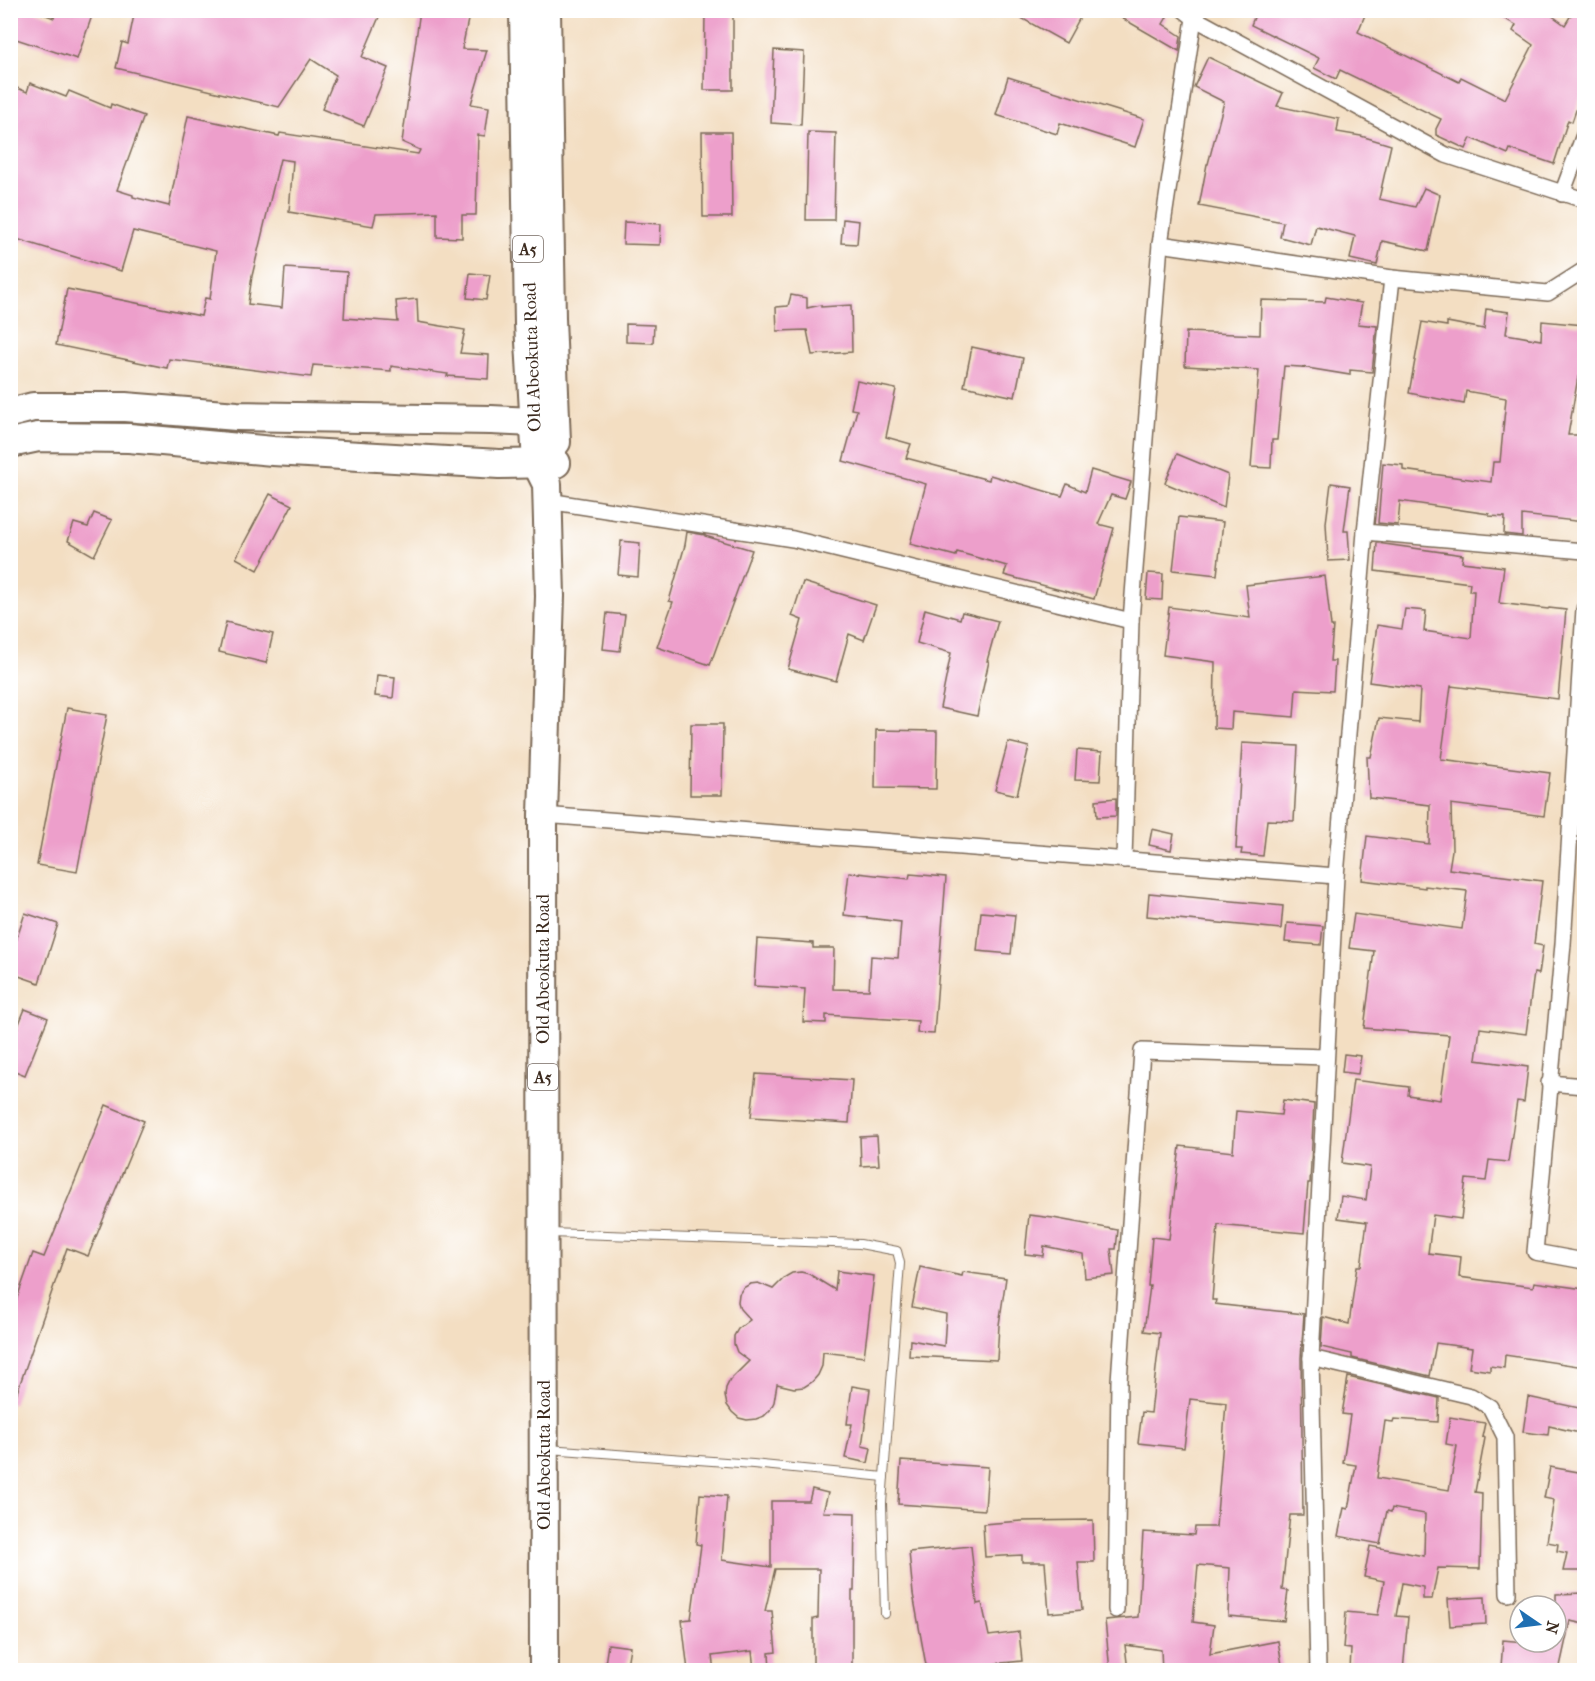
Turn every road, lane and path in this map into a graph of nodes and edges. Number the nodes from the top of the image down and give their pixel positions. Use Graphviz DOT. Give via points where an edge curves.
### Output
graph roads {
  1 [pos="524,10"];
  2 [pos="546,10"];
  3 [pos="1189,14"];
  4 [pos="1584,135"];
  5 [pos="1562,194"];
  6 [pos="1584,200"];
  7 [pos="1160,244"];
  8 [pos="1584,270"];
  9 [pos="1392,278"];
  10 [pos="533,394"];
  11 [pos="10,413"];
  12 [pos="491,420"];
  13 [pos="544,423"];
  14 [pos="10,443"];
  15 [pos="547,478"];
  16 [pos="1365,532"];
  17 [pos="1584,551"];
  18 [pos="1584,609"];
  19 [pos="1131,621"];
  20 [pos="543,815"];
  21 [pos="1124,860"];
  22 [pos="1336,876"];
  23 [pos="1326,1057"];
  24 [pos="1549,1083"];
  25 [pos="1584,1086"];
  26 [pos="543,1232"];
  27 [pos="1584,1261"];
  28 [pos="1311,1358"];
  29 [pos="544,1448"];
  30 [pos="884,1477"];
  31 [pos="1508,1594"];
  32 [pos="1116,1610"];
  33 [pos="885,1614"];
  34 [pos="544,1671"];
  35 [pos="1318,1671"];
  1 -- 10 [label="highway, Old Abeokuta Road / A5"];
  2 -- 13 [label="highway, Old Abeokuta Road / A5" via="551,318"];
  3 -- 5 [label="street" via="1446,155"];
  3 -- 7 [label="street"];
  4 -- 5 [label="street"];
  5 -- 6 [label="street"];
  7 -- 9 [label="street"];
  7 -- 19 [label="street"];
  8 -- 9 [label="street" via="1548,292"];
  9 -- 16 [label="street"];
  10 -- 12 [label="highway" via="521,405"];
  10 -- 13 [label="highway, Old Abeokuta Road / A5"];
  11 -- 12 [label="highway" via="33,407 125,407 237,416"];
  12 -- 13 [label="highway"];
  13 -- 15 [label="highway, Old Abeokuta Road / A5"];
  14 -- 15 [label="highway" via="38,437 129,438 499,465"];
  15 -- 19 [label="street"];
  15 -- 20 [label="highway, Old Abeokuta Road / A5" via="550,596"];
  16 -- 17 [label="street"];
  16 -- 22 [label="street"];
  18 -- 24 [label="street" via="1563,944"];
  19 -- 21 [label="street"];
  20 -- 21 [label="street"];
  20 -- 26 [label="highway, Old Abeokuta Road / A5"];
  21 -- 22 [label="street"];
  22 -- 23 [label="street"];
  23 -- 28 [label="street"];
  23 -- 32 [label="street" via="1142,1051 1119,1381"];
  24 -- 25 [label="street"];
  24 -- 27 [label="street" via="1535,1252"];
  26 -- 29 [label="highway, Old Abeokuta Road / A5"];
  26 -- 30 [label="lane" via="860,1244 897,1251 900,1263"];
  28 -- 31 [label="street" via="1472,1396 1490,1407 1505,1437"];
  28 -- 35 [label="street"];
  29 -- 30 [label="lane"];
  29 -- 34 [label="highway, Old Abeokuta Road / A5"];
  30 -- 33 [label="lane"];
}
